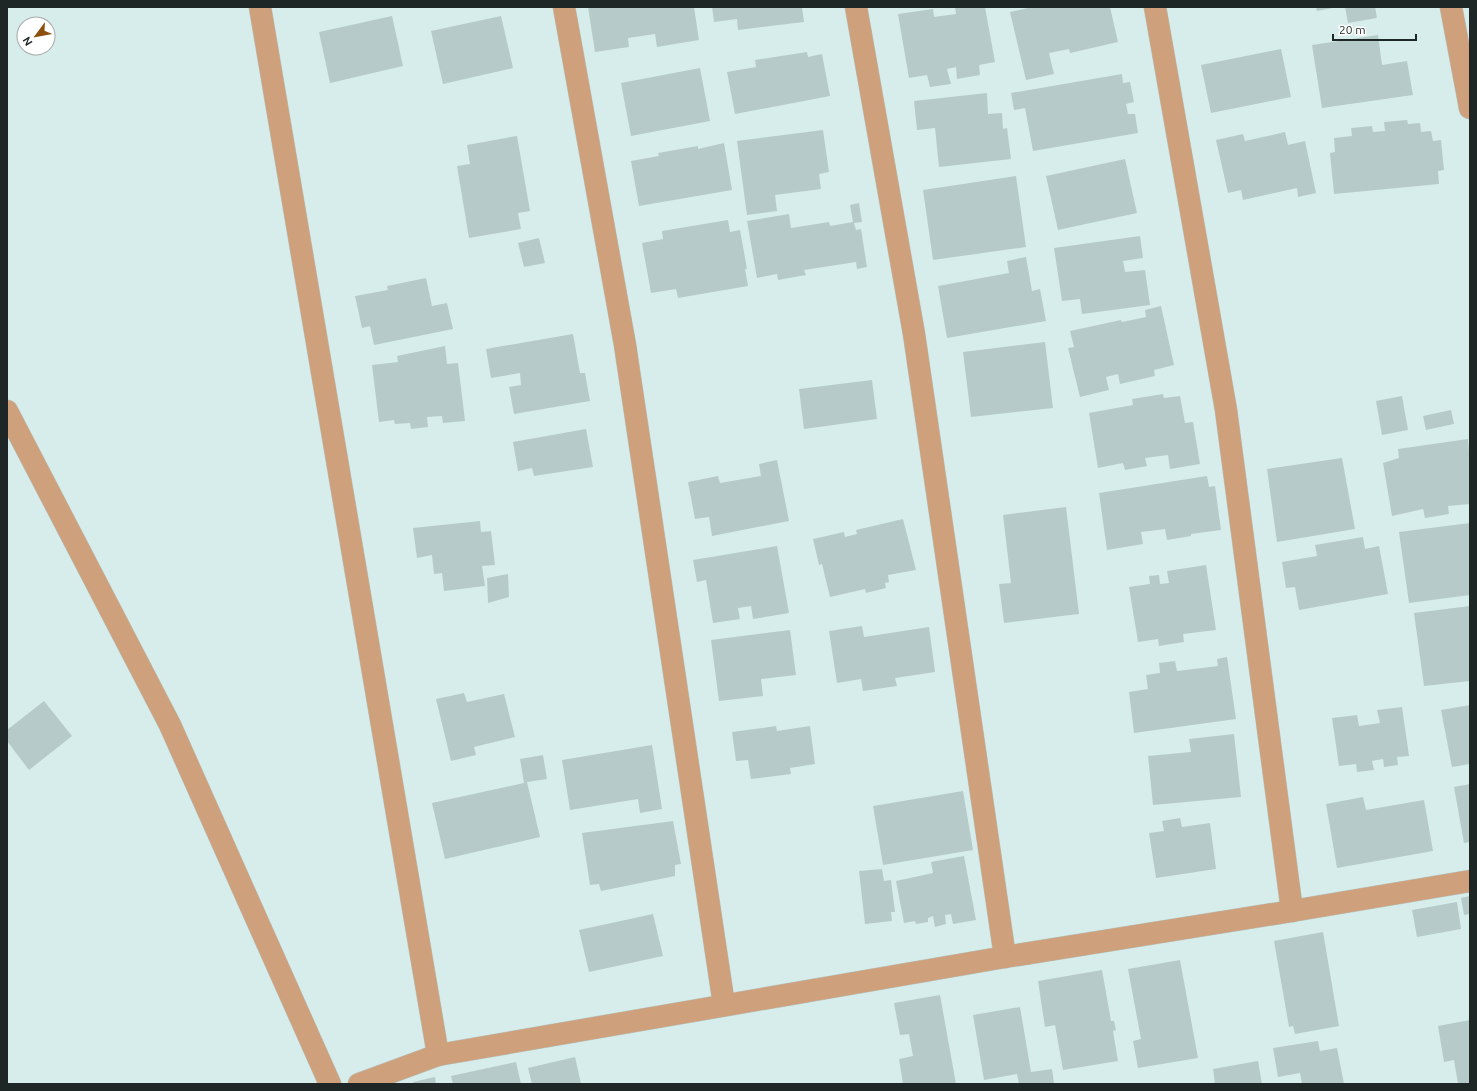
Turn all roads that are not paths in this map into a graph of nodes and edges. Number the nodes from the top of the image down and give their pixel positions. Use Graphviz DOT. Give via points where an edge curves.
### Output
graph roads {
  1 [pos="260,7"];
  2 [pos="564,7"];
  3 [pos="856,7"];
  4 [pos="1155,7"];
  5 [pos="1451,7"];
  6 [pos="1470,108"];
  7 [pos="7,411"];
  8 [pos="1470,882"];
  9 [pos="1292,911"];
  10 [pos="1005,956"];
  11 [pos="724,1005"];
  12 [pos="438,1055"];
  13 [pos="330,1084"];
  14 [pos="359,1084"];
  1 -- 12 [label="street"];
  2 -- 11 [label="street" via="626,345"];
  3 -- 10 [label="street" via="914,334"];
  4 -- 9 [label="street" via="1226,410"];
  5 -- 6 [label="street"];
  7 -- 13 [label="street" via="170,725"];
  8 -- 9 [label="street"];
  9 -- 10 [label="street"];
  10 -- 11 [label="street"];
  11 -- 12 [label="street"];
  12 -- 14 [label="street"];
}
